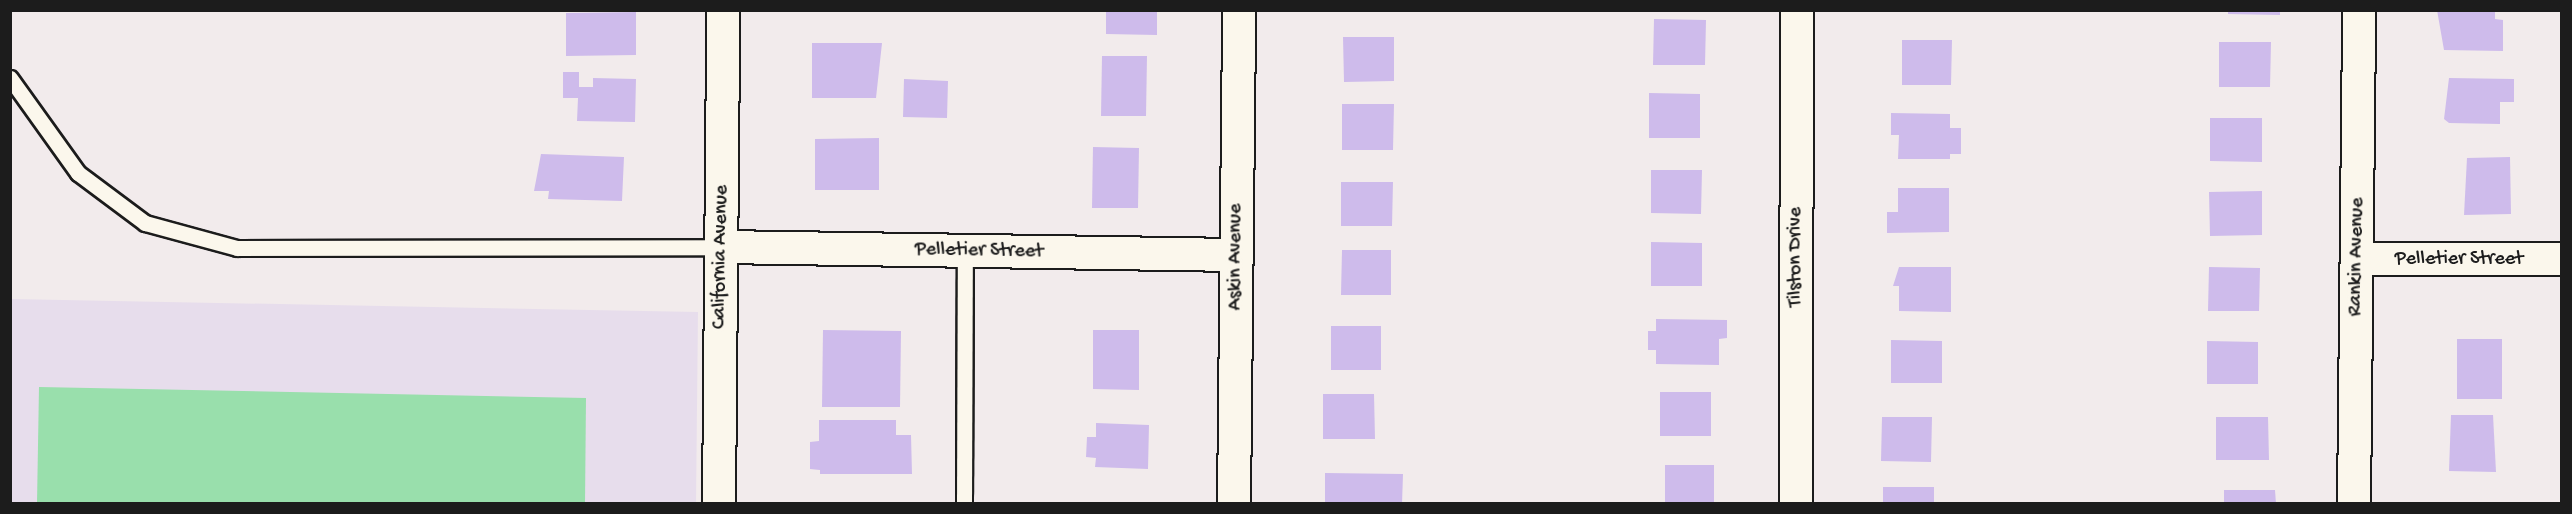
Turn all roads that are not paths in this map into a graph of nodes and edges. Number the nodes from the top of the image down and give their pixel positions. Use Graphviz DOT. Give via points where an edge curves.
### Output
graph roads {
  1 [pos="723,10"];
  2 [pos="1239,10"];
  3 [pos="1797,10"];
  4 [pos="2359,10"];
  5 [pos="10,78"];
  6 [pos="721,247"];
  7 [pos="965,251"];
  8 [pos="1236,255"];
  9 [pos="2357,259"];
  10 [pos="2562,259"];
  11 [pos="719,504"];
  12 [pos="964,504"];
  13 [pos="1234,504"];
  14 [pos="1796,504"];
  15 [pos="2354,504"];
  1 -- 6 [label="street, California Avenue"];
  2 -- 8 [label="street, Askin Avenue"];
  3 -- 14 [label="street, Tilston Drive"];
  4 -- 9 [label="street, Rankin Avenue"];
  5 -- 6 [label="lane" via="78,172 145,223 237,248"];
  6 -- 7 [label="street, Pelletier Street"];
  6 -- 11 [label="street, California Avenue"];
  7 -- 8 [label="street, Pelletier Street"];
  7 -- 12 [label="lane"];
  8 -- 13 [label="street, Askin Avenue"];
  9 -- 10 [label="street, Pelletier Street"];
  9 -- 15 [label="street, Rankin Avenue"];
}
